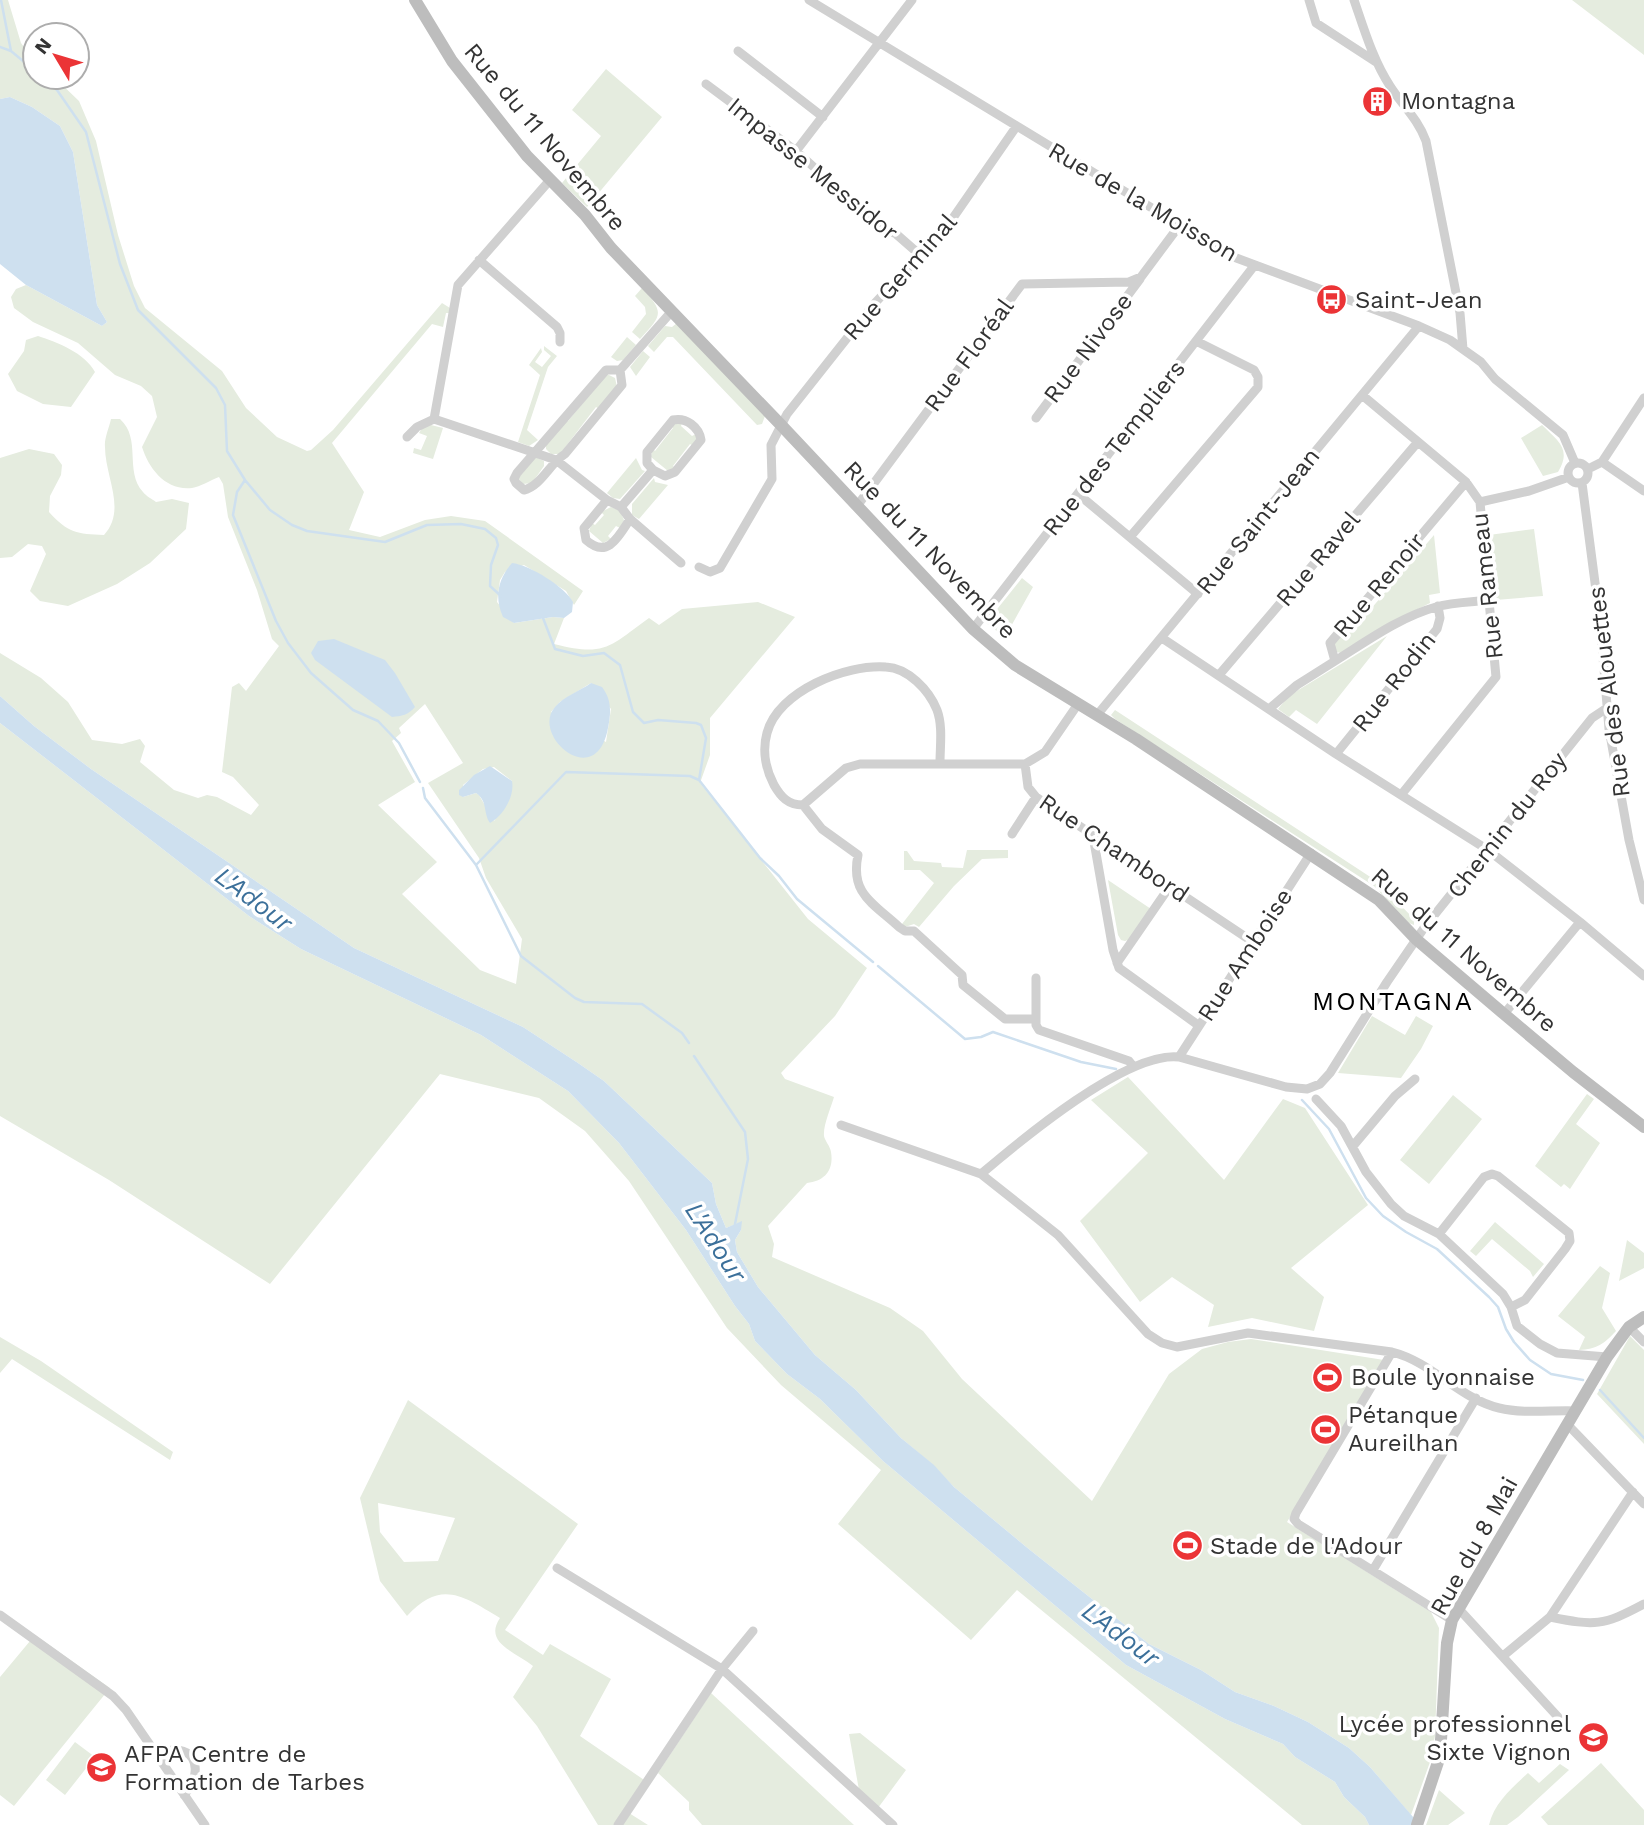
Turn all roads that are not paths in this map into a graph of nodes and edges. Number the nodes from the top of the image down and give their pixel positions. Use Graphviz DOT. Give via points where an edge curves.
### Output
graph roads {
  1 [pos="415,0"];
  2 [pos="809,0"];
  3 [pos="912,0"];
  4 [pos="1309,0"];
  5 [pos="1354,0"];
  6 [pos="879,43"];
  7 [pos="738,51"];
  8 [pos="1377,63"];
  9 [pos="706,83"];
  10 [pos="822,117"];
  11 [pos="1016,127"];
  12 [pos="796,151"];
  13 [pos="550,180"];
  14 [pos="1179,226"];
  15 [pos="920,255"];
  16 [pos="479,260"];
  17 [pos="1254,266"];
  18 [pos="1141,277"];
  19 [pos="672,311"];
  20 [pos="1419,326"];
  21 [pos="1196,341"];
  22 [pos="559,342"];
  23 [pos="1463,349"];
  24 [pos="620,370"];
  25 [pos="1362,395"];
  26 [pos="1644,398"];
  27 [pos="1036,418"];
  28 [pos="433,419"];
  29 [pos="781,425"];
  30 [pos="407,437"];
  31 [pos="1417,443"];
  32 [pos="535,451"];
  33 [pos="555,460"];
  34 [pos="1602,462"];
  35 [pos="1576,463"];
  36 [pos="1588,469"];
  37 [pos="653,470"];
  38 [pos="1569,477"];
  39 [pos="1465,482"];
  40 [pos="1582,483"];
  41 [pos="1644,491"];
  42 [pos="1078,494"];
  43 [pos="607,500"];
  44 [pos="1480,502"];
  45 [pos="857,506"];
  46 [pos="621,507"];
  47 [pos="630,519"];
  48 [pos="1129,537"];
  49 [pos="681,563"];
  50 [pos="699,567"];
  51 [pos="1198,594"];
  52 [pos="1490,600"];
  53 [pos="1438,606"];
  54 [pos="973,629"];
  55 [pos="1162,638"];
  56 [pos="1335,661"];
  57 [pos="1219,675"];
  58 [pos="1078,704"];
  59 [pos="1607,708"];
  60 [pos="1269,709"];
  61 [pos="1097,715"];
  62 [pos="1336,754"];
  63 [pos="940,763"];
  64 [pos="1025,764"];
  65 [pos="1401,795"];
  66 [pos="1037,797"];
  67 [pos="803,805"];
  68 [pos="1012,834"];
  69 [pos="1093,836"];
  70 [pos="1488,850"];
  71 [pos="1311,853"];
  72 [pos="1170,886"];
  73 [pos="1644,900"];
  74 [pos="1580,922"];
  75 [pos="1417,940"];
  76 [pos="1253,942"];
  77 [pos="1117,963"];
  78 [pos="1644,976"];
  79 [pos="1036,978"];
  80 [pos="1504,1014"];
  81 [pos="1036,1019"];
  82 [pos="1198,1026"];
  83 [pos="1180,1057"];
  84 [pos="1133,1066"];
  85 [pos="1415,1079"];
  86 [pos="1316,1099"];
  87 [pos="841,1125"];
  88 [pos="1644,1127"];
  89 [pos="1353,1146"];
  90 [pos="981,1174"];
  91 [pos="1439,1234"];
  92 [pos="1511,1307"];
  93 [pos="1644,1317"];
  94 [pos="1629,1327"];
  95 [pos="1644,1342"];
  96 [pos="1392,1352"];
  97 [pos="1607,1357"];
  98 [pos="1476,1398"];
  99 [pos="1576,1411"];
  100 [pos="1568,1425"];
  101 [pos="1633,1492"];
  102 [pos="1644,1504"];
  103 [pos="557,1568"];
  104 [pos="1373,1570"];
  105 [pos="1644,1604"];
  106 [pos="1455,1614"];
  107 [pos="0,1615"];
  108 [pos="1550,1617"];
  109 [pos="753,1631"];
  110 [pos="1503,1656"];
  111 [pos="722,1670"];
  112 [pos="1558,1717"];
  113 [pos="157,1755"];
  114 [pos="184,1795"];
  115 [pos="1419,1820"];
  116 [pos="205,1825"];
  117 [pos="618,1825"];
  118 [pos="893,1825"];
  1 -- 13 [label="street, Rue du 11 Novembre" via="452,61"];
  2 -- 6 [label="street, Rue de la Moisson"];
  3 -- 6 [label="street"];
  4 -- 8 [label="street" via="1316,23"];
  5 -- 8 [label="street"];
  6 -- 10 [label="street"];
  6 -- 11 [label="street, Rue de la Moisson"];
  7 -- 10 [label="street"];
  8 -- 23 [label="street" via="1426,141"];
  9 -- 12 [label="street, Impasse Messidor"];
  10 -- 12 [label="street"];
  11 -- 14 [label="street, Rue de la Moisson"];
  11 -- 15 [label="street, Rue Germinal" via="946,228"];
  12 -- 15 [label="street, Impasse Messidor" via="827,182"];
  13 -- 16 [label="street"];
  13 -- 19 [label="street, Rue du 11 Novembre"];
  14 -- 17 [label="street, Rue de la Moisson"];
  14 -- 18 [label="street"];
  15 -- 29 [label="street, Rue Germinal" via="874,304"];
  16 -- 22 [label="street" via="557,327"];
  16 -- 28 [label="street" via="455,295"];
  17 -- 20 [label="street, Rue de la Moisson"];
  17 -- 21 [label="street, Rue des Templiers"];
  18 -- 27 [label="street, Rue Nivose"];
  18 -- 45 [label="street, Rue Floréal" via="1129,282 1022,284"];
  19 -- 24 [label="street"];
  19 -- 29 [label="street, Rue du 11 Novembre"];
  20 -- 23 [label="street, Rue de la Moisson"];
  20 -- 25 [label="street, Rue Saint-Jean"];
  21 -- 42 [label="street, Rue des Templiers"];
  21 -- 48 [label="street" via="1254,370 1258,387"];
  23 -- 35 [label="street, Rue de la Moisson" via="1563,435"];
  24 -- 32 [label="street" via="599,375"];
  24 -- 33 [label="street" via="622,385"];
  25 -- 31 [label="street, Rue Rameau"];
  25 -- 51 [label="street, Rue Saint-Jean"];
  26 -- 34 [label="street"];
  28 -- 30 [label="street"];
  28 -- 32 [label="street"];
  29 -- 45 [label="street, Rue du 11 Novembre"];
  29 -- 50 [label="street, Rue Germinal" via="771,445 772,479 720,568 710,572"];
  31 -- 39 [label="street, Rue Rameau"];
  31 -- 57 [label="street, Rue Ravel"];
  32 -- 33 [label="street"];
  32 -- 33 [label="street" via="514,479 524,490"];
  33 -- 43 [label="street"];
  34 -- 36 [label="street"];
  34 -- 41 [label="street"];
  35 -- 36 [label="street"];
  35 -- 38 [label="street" via="1570,467"];
  36 -- 40 [label="street"];
  37 -- 37 [label="street" via="647,452 673,420 696,429 701,440 675,472 665,476"];
  37 -- 46 [label="street"];
  38 -- 40 [label="street"];
  38 -- 44 [label="street"];
  39 -- 44 [label="street, Rue Rameau"];
  39 -- 56 [label="street, Rue Renoir" via="1330,643"];
  40 -- 59 [label="street, Rue des Alouettes"];
  42 -- 48 [label="street"];
  42 -- 54 [label="street, Rue des Templiers"];
  43 -- 46 [label="street"];
  43 -- 47 [label="street" via="584,528 591,545 603,549"];
  44 -- 52 [label="street, Rue Rameau"];
  45 -- 54 [label="street, Rue du 11 Novembre"];
  46 -- 47 [label="street"];
  47 -- 49 [label="street"];
  48 -- 51 [label="street"];
  51 -- 55 [label="street, Rue Saint-Jean"];
  52 -- 53 [label="street"];
  52 -- 65 [label="street, Rue Rameau" via="1496,677"];
  53 -- 56 [label="street" via="1409,617"];
  53 -- 62 [label="street, Rue Rodin" via="1437,629"];
  54 -- 58 [label="street, Rue du 11 Novembre" via="1015,665"];
  55 -- 57 [label="street"];
  55 -- 61 [label="street, Rue Saint-Jean"];
  56 -- 60 [label="street, Rue Renoir"];
  57 -- 60 [label="street"];
  58 -- 61 [label="street, Rue du 11 Novembre"];
  58 -- 64 [label="street, Rue Chambord" via="1045,752"];
  59 -- 70 [label="street, Chemin du Roy" via="1592,718"];
  59 -- 73 [label="street, Rue des Alouettes"];
  60 -- 62 [label="street"];
  61 -- 71 [label="street, Rue du 11 Novembre"];
  62 -- 65 [label="street"];
  63 -- 64 [label="street"];
  63 -- 67 [label="street" via="846,768"];
  63 -- 67 [label="street" via="941,729 937,710 925,690 909,675 887,667 853,669 805,689 786,704 767,732 764,754 769,775 786,801"];
  64 -- 66 [label="street, Rue Chambord" via="1028,787"];
  65 -- 70 [label="street"];
  66 -- 68 [label="street"];
  66 -- 69 [label="street, Rue Chambord"];
  67 -- 81 [label="street" via="822,829 858,855 854,871 859,889 899,927 914,931 962,975 963,985 1005,1019"];
  69 -- 72 [label="street, Rue Chambord"];
  69 -- 77 [label="street"];
  70 -- 74 [label="street"];
  70 -- 75 [label="street, Chemin du Roy"];
  71 -- 75 [label="street, Rue du 11 Novembre" via="1380,900"];
  71 -- 76 [label="street, Rue Amboise"];
  72 -- 76 [label="street, Rue Chambord"];
  72 -- 77 [label="street"];
  74 -- 78 [label="street"];
  74 -- 80 [label="street"];
  75 -- 80 [label="street, Rue du 11 Novembre"];
  75 -- 83 [label="street, Chemin du Roy" via="1320,1084 1307,1089 1286,1087"];
  76 -- 82 [label="street, Rue Amboise"];
  77 -- 82 [label="street"];
  79 -- 81 [label="street"];
  80 -- 88 [label="street, Rue du 11 Novembre"];
  81 -- 84 [label="street" via="1043,1032"];
  82 -- 83 [label="street, Rue Amboise"];
  83 -- 84 [label="street, Chemin du Roy"];
  84 -- 90 [label="street, Chemin du Roy" via="1018,1143"];
  85 -- 89 [label="street"];
  86 -- 89 [label="street"];
  87 -- 90 [label="street"];
  89 -- 91 [label="street" via="1391,1204"];
  90 -- 96 [label="street" via="1058,1235 1148,1334 1163,1343 1177,1347 1248,1333"];
  91 -- 92 [label="street"];
  91 -- 92 [label="street" via="1484,1177 1492,1174 1569,1233 1565,1249 1525,1300"];
  92 -- 97 [label="street" via="1517,1325 1540,1345 1557,1353"];
  93 -- 94 [label="street, Rue du 8 Mai"];
  94 -- 95 [label="street"];
  94 -- 97 [label="street, Rue du 8 Mai"];
  96 -- 98 [label="street" via="1409,1356"];
  96 -- 104 [label="street" via="1294,1519"];
  97 -- 99 [label="street, Rue du 8 Mai"];
  98 -- 99 [label="street" via="1498,1408"];
  98 -- 104 [label="street"];
  99 -- 100 [label="street, Rue du 8 Mai"];
  100 -- 101 [label="street"];
  100 -- 106 [label="street, Rue du 8 Mai"];
  101 -- 102 [label="street"];
  101 -- 108 [label="street"];
  103 -- 111 [label="street"];
  104 -- 106 [label="street"];
  105 -- 108 [label="street" via="1600,1624"];
  106 -- 110 [label="street"];
  106 -- 115 [label="street, Rue du 8 Mai" via="1447,1643 1440,1756"];
  107 -- 113 [label="street" via="113,1696"];
  108 -- 110 [label="street"];
  109 -- 111 [label="street"];
  110 -- 112 [label="street"];
  111 -- 117 [label="street"];
  111 -- 118 [label="street"];
  113 -- 114 [label="street"];
  113 -- 114 [label="street" via="179,1750 194,1761 196,1778"];
  114 -- 116 [label="street"];
}
